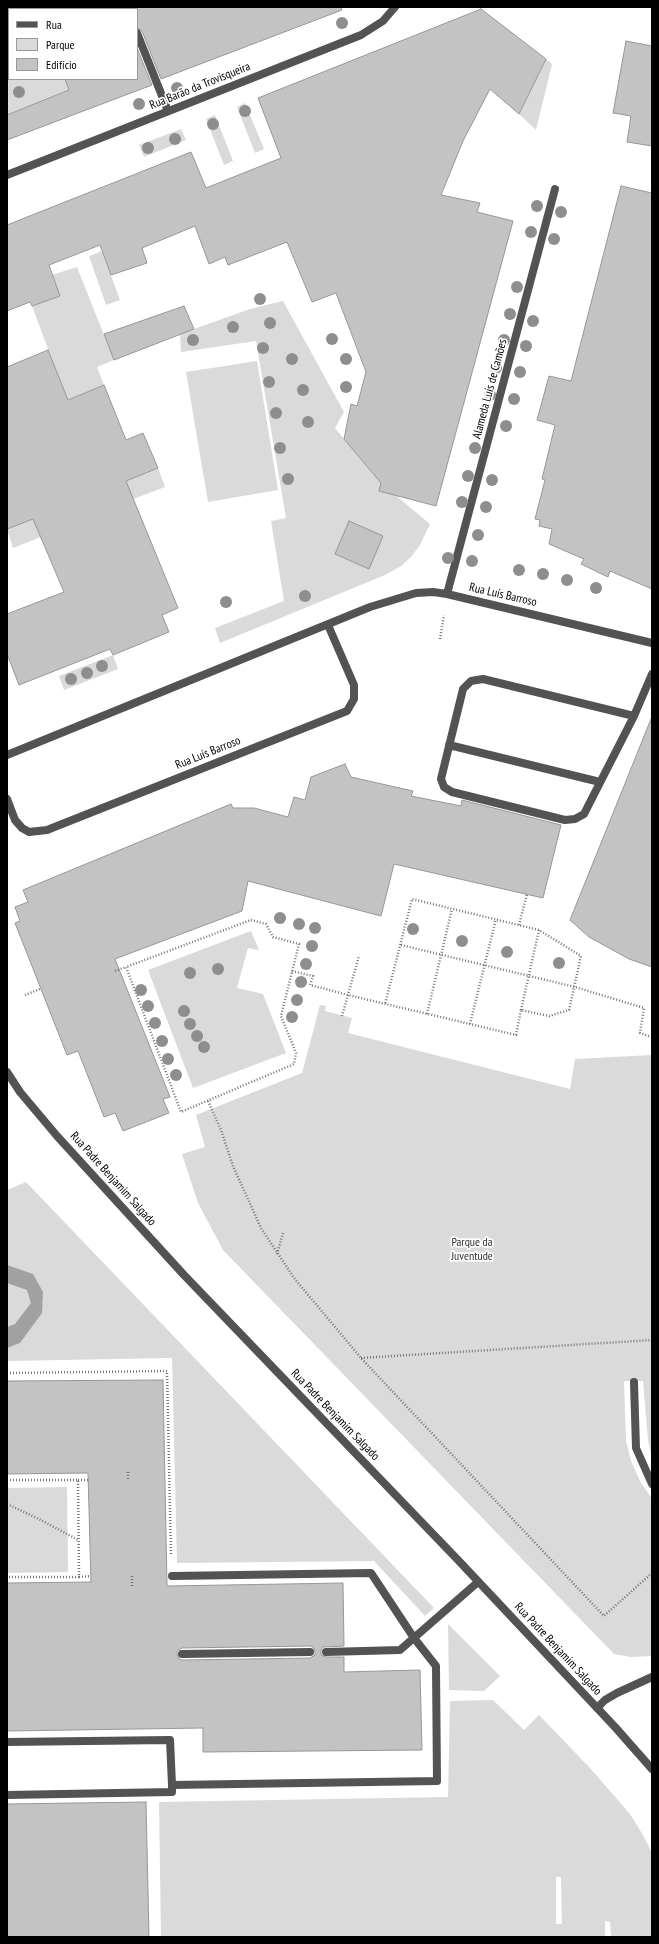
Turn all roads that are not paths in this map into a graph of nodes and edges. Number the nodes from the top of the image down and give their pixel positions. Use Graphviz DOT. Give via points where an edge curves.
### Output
graph roads {
  1 [pos="396,7"];
  2 [pos="138,36"];
  3 [pos="168,111"];
  4 [pos="7,175"];
  5 [pos="555,189"];
  6 [pos="447,594"];
  7 [pos="328,625"];
  8 [pos="652,643"];
  9 [pos="652,674"];
  10 [pos="634,716"];
  11 [pos="449,745"];
  12 [pos="7,755"];
  13 [pos="600,782"];
  14 [pos="7,799"];
  15 [pos="7,1072"];
  16 [pos="634,1382"];
  17 [pos="652,1484"];
  18 [pos="172,1576"];
  19 [pos="478,1582"];
  20 [pos="414,1638"];
  21 [pos="310,1652"];
  22 [pos="326,1652"];
  23 [pos="182,1654"];
  24 [pos="652,1677"];
  25 [pos="597,1708"];
  26 [pos="7,1742"];
  27 [pos="652,1769"];
  28 [pos="172,1785"];
  29 [pos="7,1795"];
  1 -- 3 [label="street, Rua Barão da Trovisqueira" via="383,21 360,35"];
  2 -- 3 [label="street"];
  3 -- 4 [label="street, Rua Barão da Trovisqueira"];
  5 -- 6 [label="street, Alameda Luís de Camões"];
  6 -- 7 [label="street, Rua Luís Barroso" via="416,593 370,607"];
  6 -- 8 [label="street, Rua Luís Barroso"];
  7 -- 12 [label="street, Rua Luís Barroso"];
  7 -- 14 [label="street, Rua Luís Barroso" via="354,685 354,699 346,711 47,830 29,832 22,828 15,820"];
  9 -- 10 [label="street"];
  10 -- 11 [label="street" via="483,679 471,681 463,689"];
  10 -- 13 [label="street"];
  11 -- 13 [label="street"];
  11 -- 13 [label="street" via="441,779 444,787 452,792 564,820 575,820 584,814"];
  15 -- 19 [label="street, Rua Padre Benjamim Salgado" via="20,1092 57,1136 179,1269"];
  16 -- 17 [label="street" via="636,1448"];
  18 -- 20 [label="street" via="371,1573"];
  19 -- 20 [label="street"];
  19 -- 25 [label="street, Rua Padre Benjamim Salgado"];
  20 -- 22 [label="street" via="400,1650"];
  20 -- 28 [label="street" via="436,1666 437,1781"];
  21 -- 23 [label="street"];
  24 -- 25 [label="street" via="617,1693"];
  25 -- 27 [label="street, Rua Padre Benjamim Salgado"];
  26 -- 28 [label="street" via="170,1740"];
  28 -- 29 [label="street" via="172,1792"];
}
